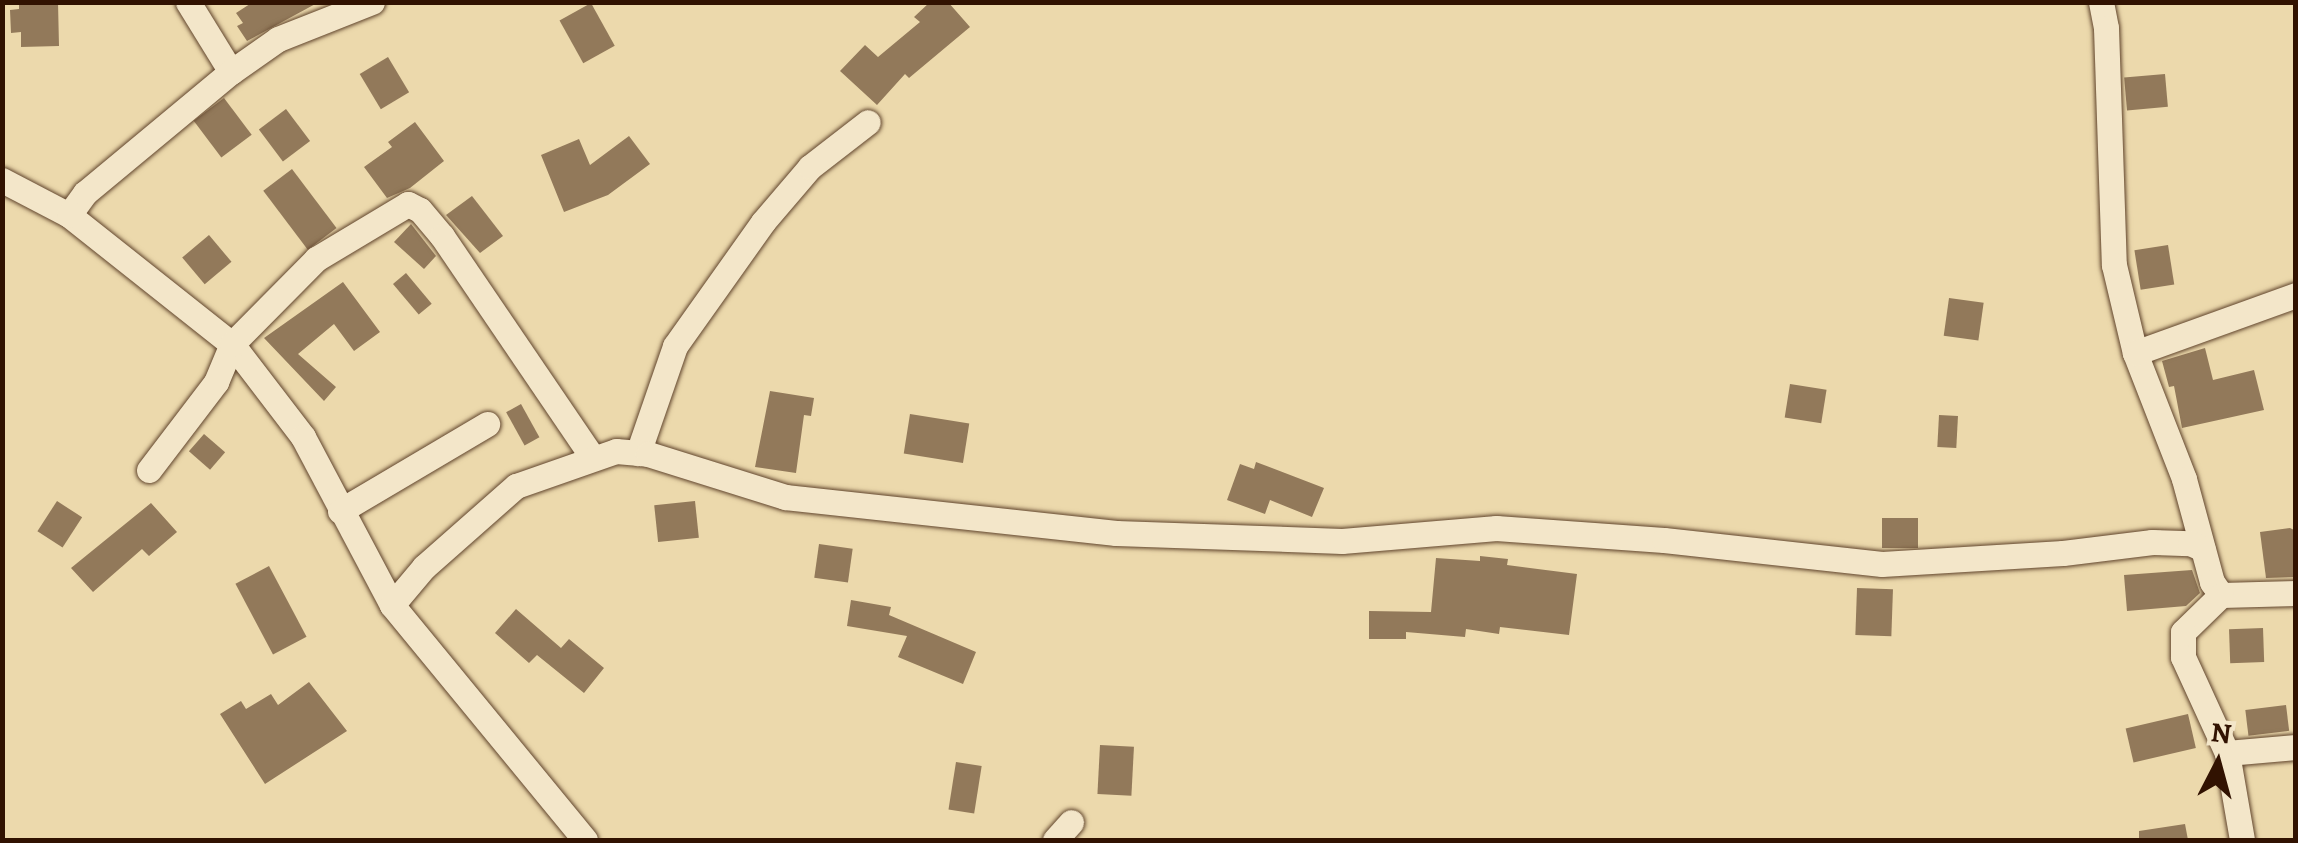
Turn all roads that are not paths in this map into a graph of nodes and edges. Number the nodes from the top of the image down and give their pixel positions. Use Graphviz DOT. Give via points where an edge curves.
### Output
graph roads {
  1 [pos="188,2"];
  2 [pos="372,2"];
  3 [pos="2101,2"];
  4 [pos="230,72"];
  5 [pos="868,122"];
  6 [pos="2,180"];
  7 [pos="68,215"];
  8 [pos="2296,296"];
  9 [pos="232,344"];
  10 [pos="2136,353"];
  11 [pos="486,424"];
  12 [pos="638,453"];
  13 [pos="593,458"];
  14 [pos="149,470"];
  15 [pos="340,512"];
  16 [pos="2203,549"];
  17 [pos="2221,594"];
  18 [pos="2296,594"];
  19 [pos="392,604"];
  20 [pos="2296,747"];
  21 [pos="2228,753"];
  22 [pos="581,839"];
  23 [pos="2242,840"];
  1 -- 4 [label="street"];
  2 -- 4 [label="street" via="278,39"];
  3 -- 10 [label="street" via="2114,265"];
  4 -- 7 [label="street" via="85,193"];
  5 -- 12 [label="street" via="810,167 675,346"];
  6 -- 7 [label="street"];
  7 -- 9 [label="street"];
  8 -- 10 [label="street"];
  9 -- 13 [label="street" via="316,260 403,204 414,204"];
  9 -- 14 [label="street" via="216,382"];
  9 -- 15 [label="street" via="303,437"];
  10 -- 16 [label="street"];
  11 -- 15 [label="street"];
  12 -- 13 [label="street" via="616,450"];
  12 -- 16 [label="street" via="785,497 1116,533 1342,541 1496,528 1882,564 2152,542"];
  13 -- 19 [label="street" via="516,486"];
  15 -- 19 [label="street"];
  16 -- 17 [label="street"];
  17 -- 18 [label="street"];
  17 -- 21 [label="street" via="2183,632 2182,657"];
  19 -- 22 [label="street"];
  20 -- 21 [label="street"];
  21 -- 23 [label="street"];
}
